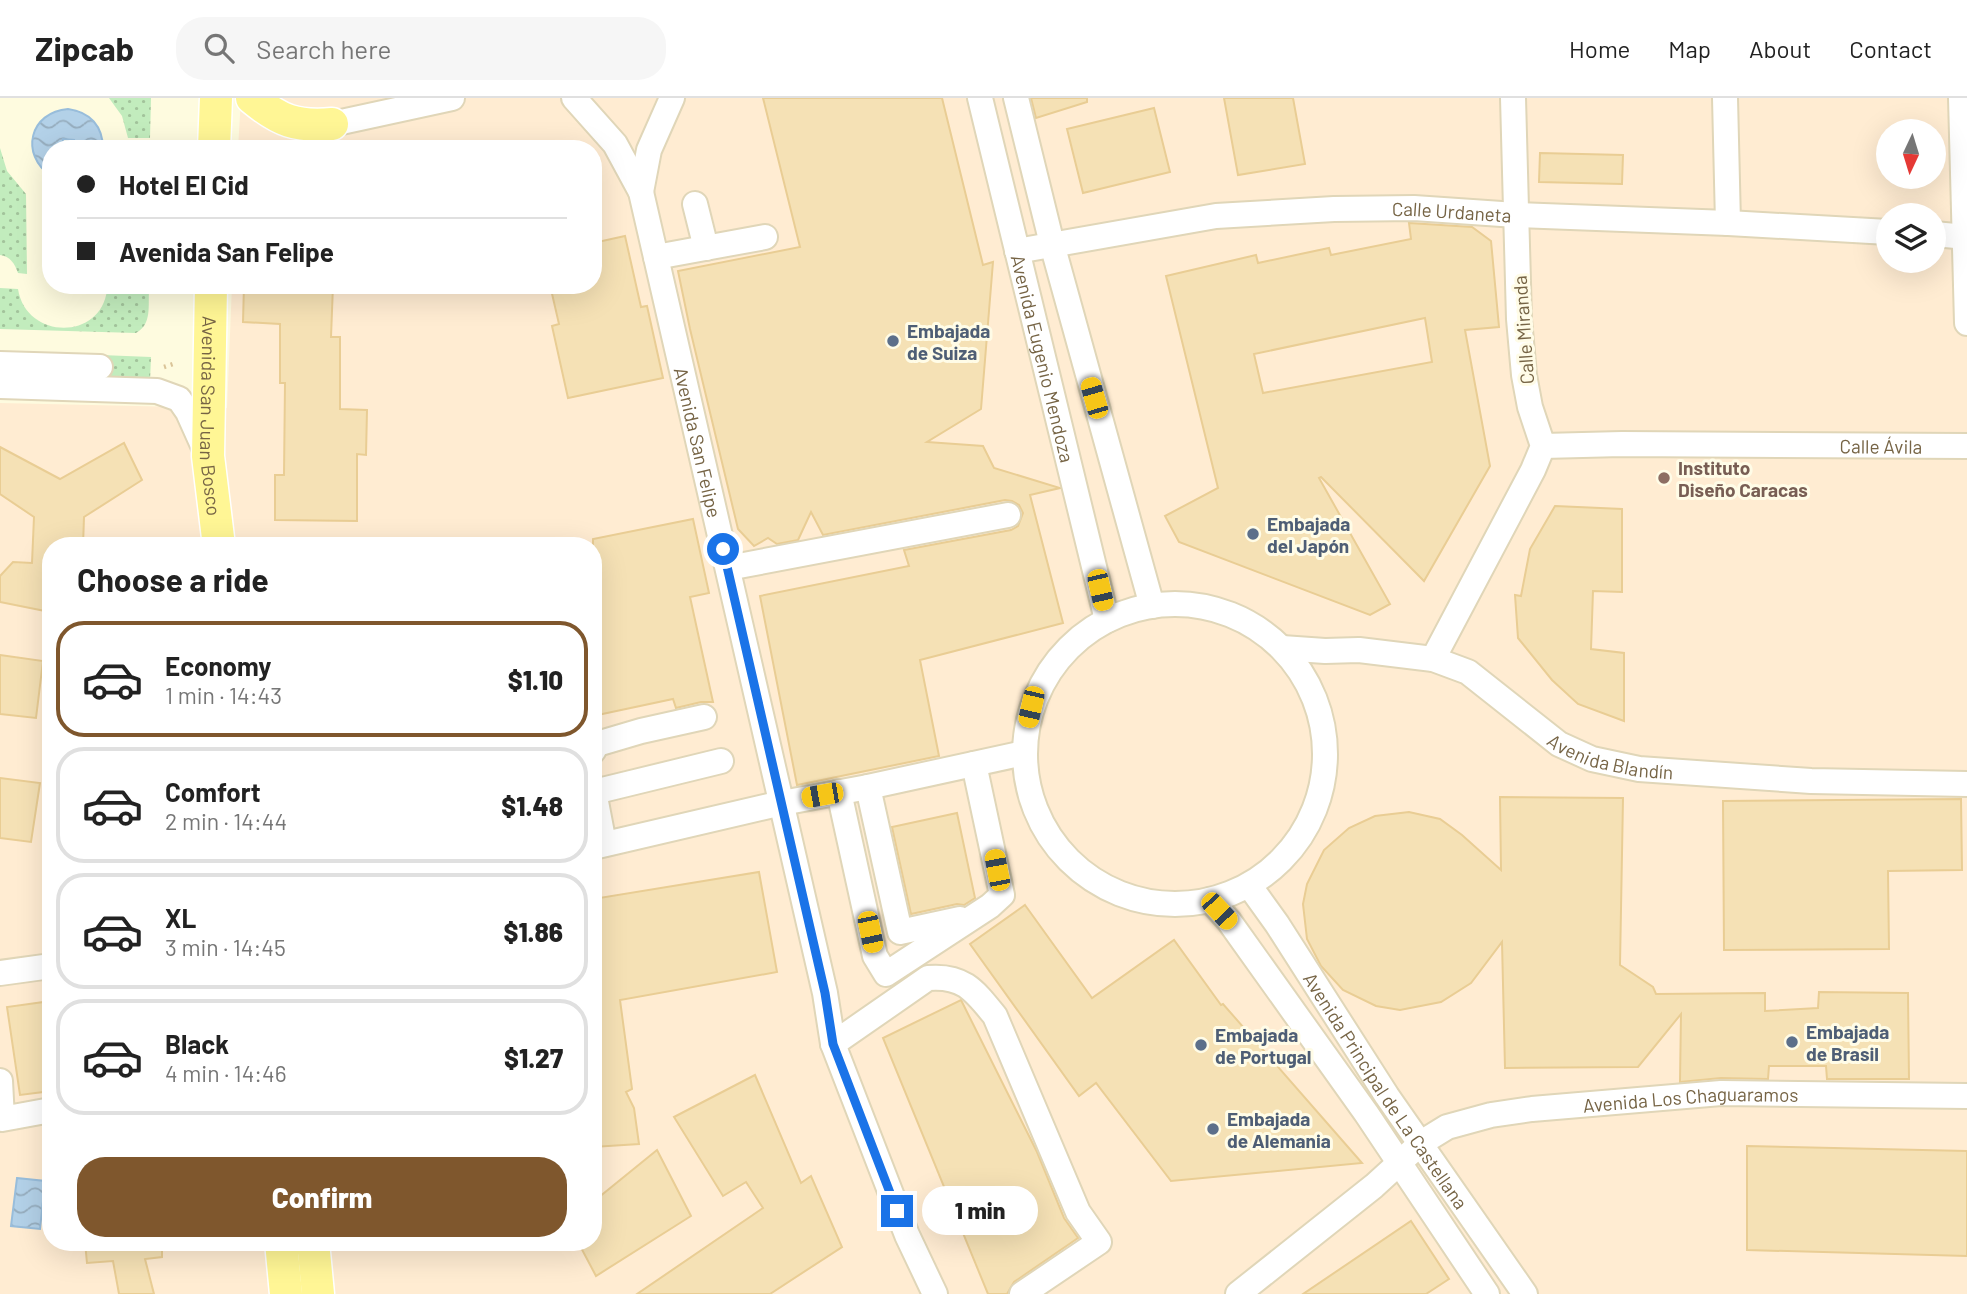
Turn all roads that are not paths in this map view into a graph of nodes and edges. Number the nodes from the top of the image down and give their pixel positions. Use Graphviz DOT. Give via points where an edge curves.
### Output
graph roads {
  1 [pos="216,98"];
  2 [pos="252,98"];
  3 [pos="452,98"];
  4 [pos="574,98"];
  5 [pos="672,98"];
  6 [pos="980,98"];
  7 [pos="1016,98"];
  8 [pos="1513,98"];
  9 [pos="1725,98"];
  10 [pos="1961,98"];
  11 [pos="332,124"];
  12 [pos="214,140"];
  13 [pos="305,140"];
  14 [pos="641,192"];
  15 [pos="695,204"];
  16 [pos="1516,215"];
  17 [pos="1728,223"];
  18 [pos="1876,231"];
  19 [pos="1946,235"];
  20 [pos="765,237"];
  21 [pos="1965,237"];
  22 [pos="1052,244"];
  23 [pos="706,248"];
  24 [pos="1017,251"];
  25 [pos="656,257"];
  26 [pos="211,294"];
  27 [pos="1967,323"];
  28 [pos="0,364"];
  29 [pos="100,367"];
  30 [pos="0,386"];
  31 [pos="1543,446"];
  32 [pos="1967,446"];
  33 [pos="208,456"];
  34 [pos="1008,515"];
  35 [pos="218,537"];
  36 [pos="728,568"];
  37 [pos="1152,606"];
  38 [pos="1107,620"];
  39 [pos="1282,648"];
  40 [pos="1433,659"];
  41 [pos="704,717"];
  42 [pos="602,743"];
  43 [pos="1024,753"];
  44 [pos="721,761"];
  45 [pos="974,764"];
  46 [pos="1967,784"];
  47 [pos="602,787"];
  48 [pos="868,787"];
  49 [pos="839,792"];
  50 [pos="782,803"];
  51 [pos="974,831"];
  52 [pos="602,844"];
  53 [pos="1249,885"];
  54 [pos="1210,900"];
  55 [pos="982,911"];
  56 [pos="42,967"];
  57 [pos="0,973"];
  58 [pos="833,1044"];
  59 [pos="0,1081"];
  60 [pos="1967,1096"];
  61 [pos="42,1112"];
  62 [pos="1421,1143"];
  63 [pos="1399,1165"];
  64 [pos="282,1251"];
  65 [pos="314,1251"];
  66 [pos="286,1294"];
  67 [pos="318,1294"];
  68 [pos="935,1294"];
  69 [pos="1022,1294"];
  70 [pos="1238,1294"];
  71 [pos="1487,1294"];
  72 [pos="1525,1294"];
  1 -- 12 [label="main road"];
  2 -- 11 [label="main road" via="280,119 299,125"];
  3 -- 11 [label="street"];
  4 -- 14 [label="street, Avenida San Felipe" via="615,144"];
  5 -- 14 [label="street, Avenida San Felipe" via="649,150"];
  6 -- 24 [label="street, Avenida Eugenio Mendoza"];
  7 -- 22 [label="street, Avenida Eugenio Mendoza"];
  8 -- 16 [label="street, Calle Miranda"];
  9 -- 17 [label="street"];
  10 -- 21 [label="street"];
  11 -- 13 [label="main road"];
  14 -- 25 [label="street, Avenida San Felipe"];
  15 -- 23 [label="street"];
  16 -- 17 [label="street, Calle Urdaneta"];
  16 -- 22 [label="street, Calle Urdaneta" via="1414,208 1266,212"];
  16 -- 31 [label="street, Calle Miranda" via="1524,375"];
  17 -- 18 [label="street, Calle Urdaneta"];
  19 -- 21 [label="street"];
  20 -- 23 [label="street"];
  21 -- 27 [label="street"];
  22 -- 24 [label="street, Calle Urdaneta"];
  22 -- 37 [label="street, Avenida Eugenio Mendoza"];
  23 -- 25 [label="street"];
  24 -- 38 [label="street, Avenida Eugenio Mendoza"];
  25 -- 36 [label="street, Avenida San Felipe"];
  26 -- 33 [label="main road, Avenida San Juan Bosco"];
  28 -- 29 [label="street"];
  30 -- 33 [label="street" via="157,391 179,399"];
  31 -- 32 [label="street, Calle Ávila"];
  31 -- 40 [label="street"];
  33 -- 35 [label="main road, Avenida San Juan Bosco"];
  34 -- 36 [label="street"];
  36 -- 50 [label="street, Avenida San Felipe"];
  37 -- 38 [label="street"];
  37 -- 39 [label="street" via="1222,611"];
  38 -- 43 [label="street" via="1069,648 1041,685 1031,707"];
  39 -- 40 [label="street, Avenida Blandín" via="1359,650"];
  39 -- 53 [label="street" via="1318,706 1324,728 1325,775 1300,838 1269,872"];
  40 -- 46 [label="street, Avenida Blandín" via="1468,672 1559,744 1592,759 1639,769 1798,780"];
  41 -- 42 [label="street"];
  43 -- 45 [label="street"];
  43 -- 54 [label="street" via="1038,819 1064,856 1081,871 1142,901 1187,904"];
  44 -- 47 [label="street"];
  45 -- 48 [label="street"];
  45 -- 55 [label="street" via="1002,895"];
  48 -- 49 [label="street"];
  48 -- 55 [label="street" via="900,932"];
  49 -- 50 [label="street"];
  49 -- 55 [label="street" via="875,956 886,974"];
  50 -- 52 [label="street"];
  50 -- 58 [label="street, Avenida San Felipe"];
  51 -- 55 [label="street"];
  53 -- 54 [label="street"];
  53 -- 62 [label="street, Avenida Principal de La Castellana"];
  54 -- 63 [label="street, Avenida Principal de La Castellana"];
  56 -- 57 [label="street"];
  58 -- 68 [label="street, Avenida San Felipe" via="906,1235"];
  58 -- 69 [label="street" via="928,978 959,980 995,1016 1078,1212 1099,1242"];
  59 -- 61 [label="street" via="2,1119"];
  60 -- 62 [label="street, Avenida Los Chaguaramos" via="1721,1093 1601,1102 1491,1115 1447,1127"];
  62 -- 63 [label="street, Avenida Los Chaguaramos"];
  62 -- 72 [label="street, Avenida Principal de La Castellana"];
  63 -- 70 [label="street, Avenida Los Chaguaramos"];
  63 -- 71 [label="street, Avenida Principal de La Castellana"];
  64 -- 66 [label="main road"];
  65 -- 67 [label="main road"];
}
